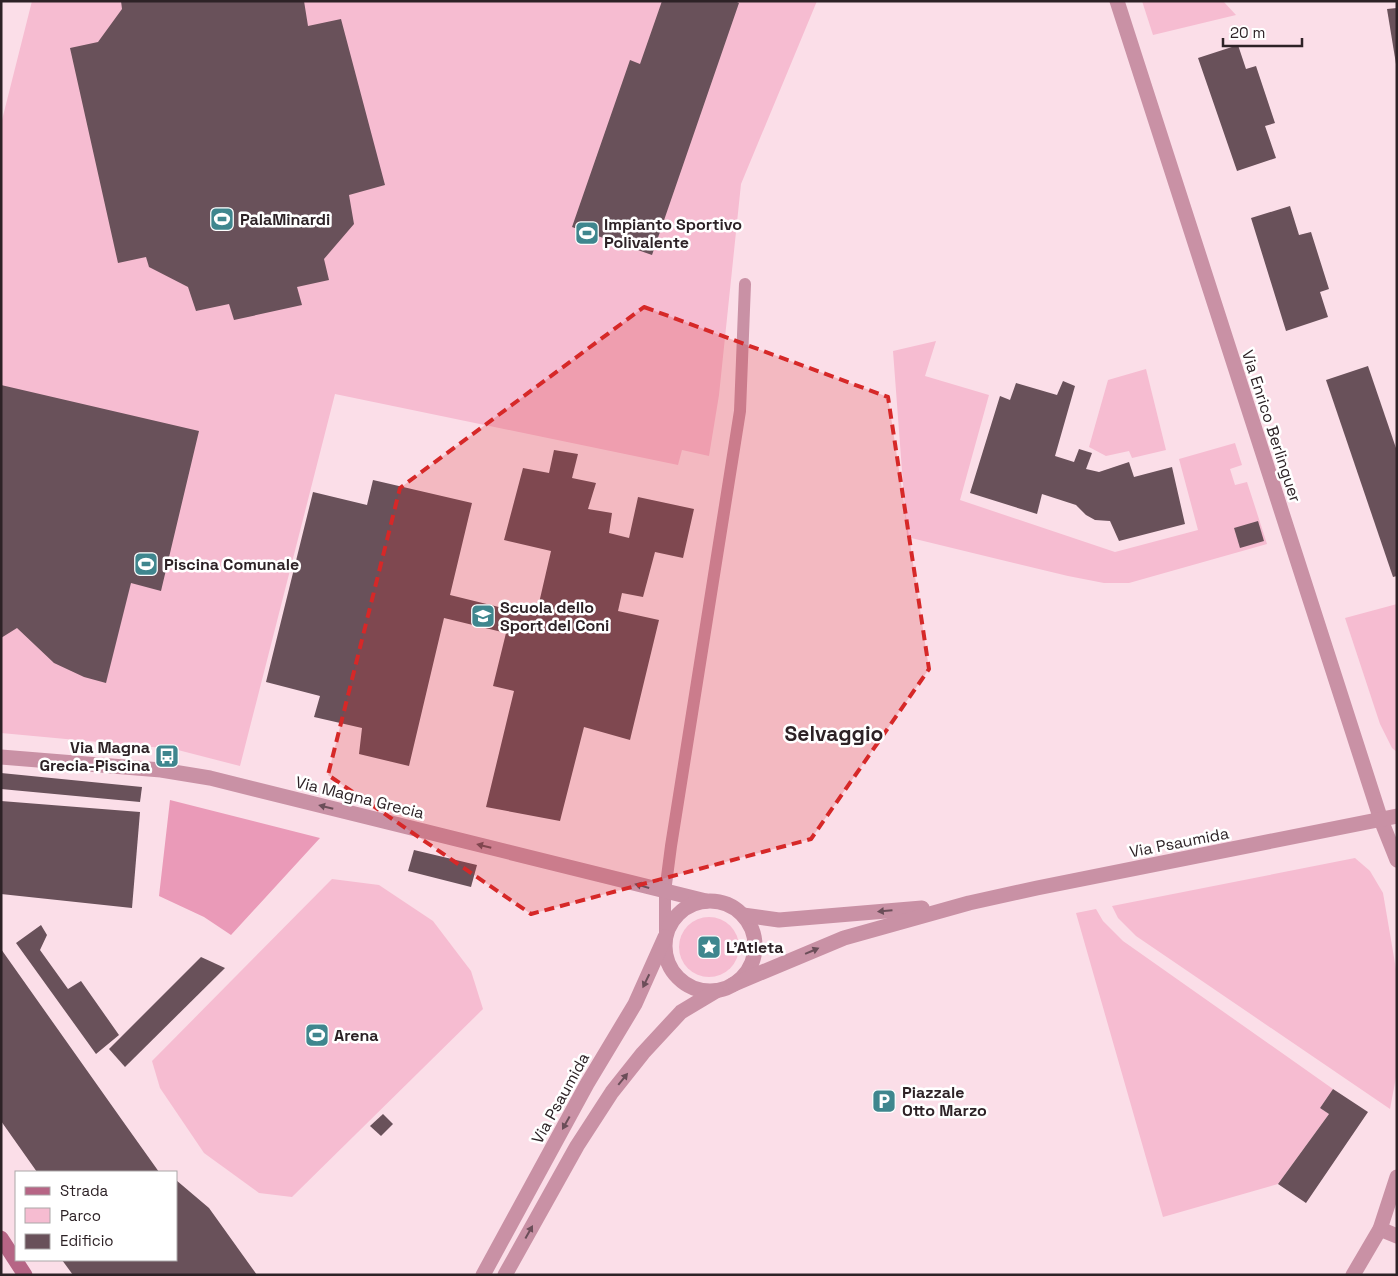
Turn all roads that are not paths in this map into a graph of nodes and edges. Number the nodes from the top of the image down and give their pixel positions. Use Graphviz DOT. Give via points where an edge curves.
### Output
graph roads {
  1 [pos="1117,1"];
  2 [pos="745,284"];
  3 [pos="1,756"];
  4 [pos="1397,816"];
  5 [pos="1381,820"];
  6 [pos="1397,860"];
  7 [pos="665,892"];
  8 [pos="706,901"];
  9 [pos="969,903"];
  10 [pos="743,915"];
  11 [pos="665,937"];
  12 [pos="734,984"];
  13 [pos="716,991"];
  14 [pos="1397,1177"];
  15 [pos="1380,1229"];
  16 [pos="1397,1236"];
  17 [pos="1,1238"];
  18 [pos="15,1260"];
  19 [pos="16,1261"];
  20 [pos="25,1275"];
  21 [pos="483,1275"];
  22 [pos="505,1275"];
  23 [pos="1354,1275"];
  1 -- 5 [label="street, Via Enrico Berlinguer"];
  2 -- 7 [label="lane" via="740,411"];
  7 -- 3 [label="street, Via Magna Grecia, one-way" via="210,778 161,770"];
  4 -- 5 [label="street, Via Psaumida"];
  5 -- 6 [label="street, Via Enrico Berlinguer"];
  5 -- 9 [label="street, Via Psaumida"];
  7 -- 8 [label="street, Via Magna Grecia"];
  7 -- 11 [label="lane"];
  8 -- 10 [label="street" via="719,902"];
  8 -- 11 [label="street" via="680,912"];
  9 -- 10 [label="street, one-way" via="779,920"];
  12 -- 9 [label="street, one-way" via="844,938"];
  10 -- 12 [label="street" via="755,938 755,951 744,976"];
  11 -- 13 [label="street" via="667,961 681,981 704,991"];
  11 -- 21 [label="street, Via Psaumida, one-way" via="635,1004 587,1084"];
  12 -- 13 [label="street"];
  22 -- 13 [label="street, one-way" via="577,1146 612,1092 681,1012"];
  14 -- 15 [label="street"];
  15 -- 16 [label="street"];
  15 -- 23 [label="street"];
  17 -- 18 [label="main road"];
  19 -- 20 [label="main road"];
}
